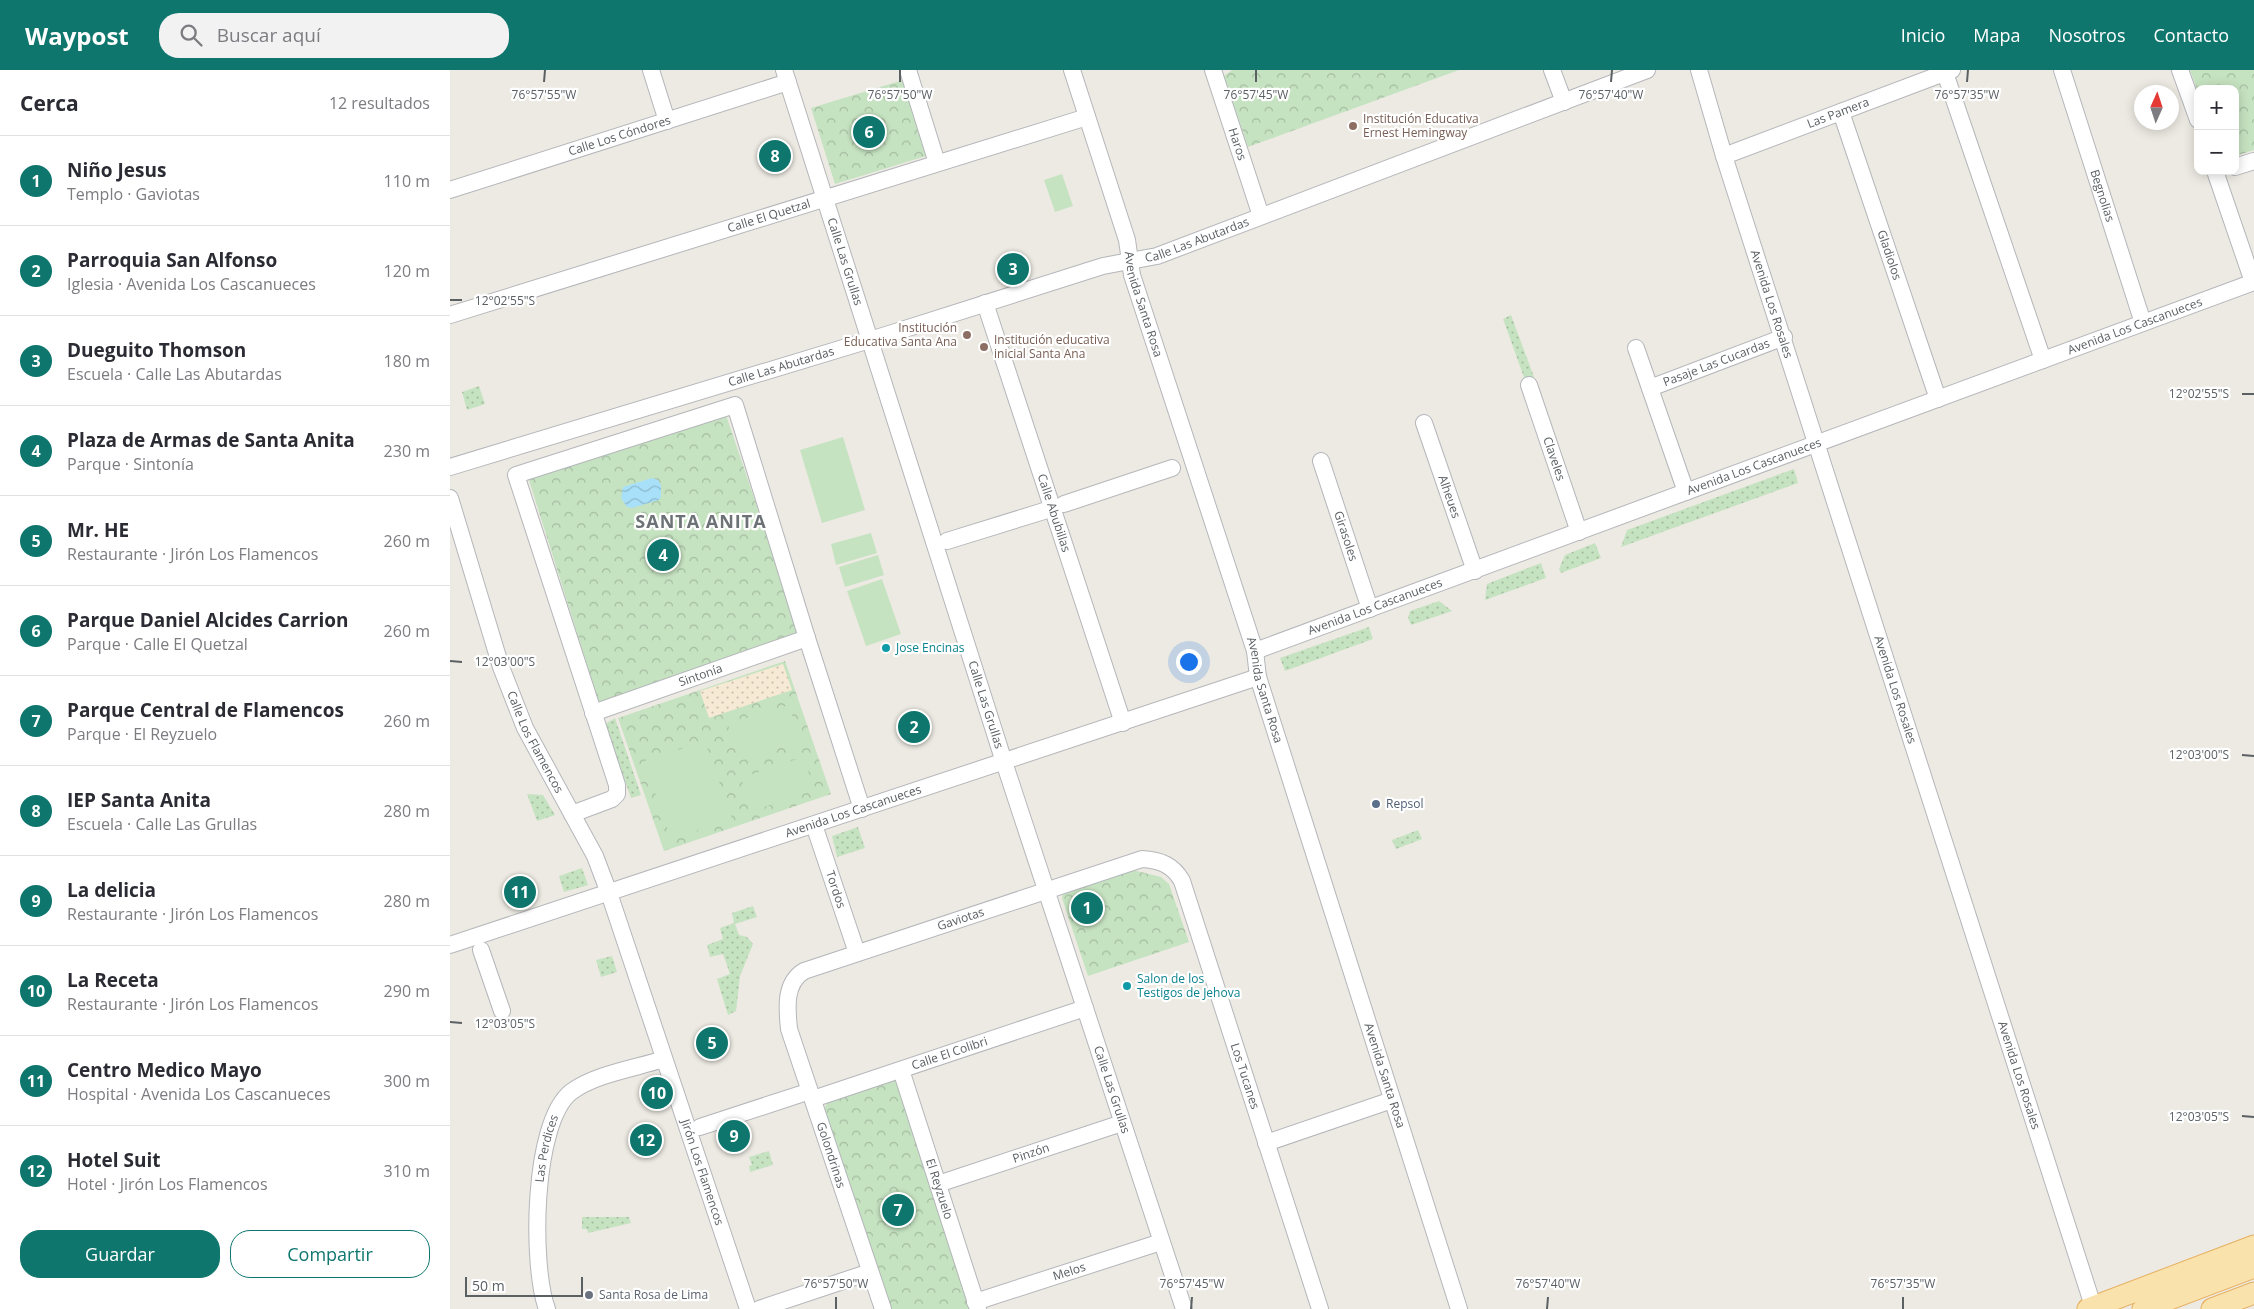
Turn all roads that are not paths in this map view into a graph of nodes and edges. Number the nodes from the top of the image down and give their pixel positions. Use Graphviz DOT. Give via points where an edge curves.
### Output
graph roads {
  1 [pos="651,70"];
  2 [pos="908,70"];
  3 [pos="1072,70"];
  4 [pos="1213,70"];
  5 [pos="1552,70"];
  6 [pos="1647,70"];
  7 [pos="1699,70"];
  8 [pos="2062,70"];
  9 [pos="2180,70"];
  10 [pos="1938,73"];
  11 [pos="786,76"];
  12 [pos="1564,102"];
  13 [pos="2194,109"];
  14 [pos="1841,112"];
  15 [pos="1087,117"];
  16 [pos="667,121"];
  17 [pos="1724,156"];
  18 [pos="2254,160"];
  19 [pos="936,163"];
  20 [pos="2239,166"];
  21 [pos="2220,175"];
  22 [pos="450,190"];
  23 [pos="824,198"];
  24 [pos="1261,216"];
  25 [pos="1129,261"];
  26 [pos="2254,282"];
  27 [pos="985,303"];
  28 [pos="450,315"];
  29 [pos="2143,323"];
  30 [pos="1784,337"];
  31 [pos="870,340"];
  32 [pos="1636,348"];
  33 [pos="2042,360"];
  34 [pos="1528,385"];
  35 [pos="1650,388"];
  36 [pos="1938,399"];
  37 [pos="1424,422"];
  38 [pos="1818,443"];
  39 [pos="1321,461"];
  40 [pos="450,467"];
  41 [pos="1172,468"];
  42 [pos="1686,492"];
  43 [pos="450,498"];
  44 [pos="1064,504"];
  45 [pos="1044,511"];
  46 [pos="1579,532"];
  47 [pos="947,541"];
  48 [pos="1474,571"];
  49 [pos="1370,609"];
  50 [pos="807,638"];
  51 [pos="1255,651"];
  52 [pos="1258,677"];
  53 [pos="593,713"];
  54 [pos="1123,723"];
  55 [pos="1004,762"];
  56 [pos="862,809"];
  57 [pos="572,814"];
  58 [pos="814,825"];
  59 [pos="1151,859"];
  60 [pos="1046,890"];
  61 [pos="609,894"];
  62 [pos="450,945"];
  63 [pos="481,950"];
  64 [pos="857,953"];
  65 [pos="787,1000"];
  66 [pos="1085,1008"];
  67 [pos="502,1012"];
  68 [pos="664,1059"];
  69 [pos="901,1070"];
  70 [pos="807,1096"];
  71 [pos="1392,1100"];
  72 [pos="1122,1122"];
  73 [pos="700,1127"];
  74 [pos="1266,1143"];
  75 [pos="938,1184"];
  76 [pos="1162,1242"];
  77 [pos="2254,1246"];
  78 [pos="2254,1267"];
  79 [pos="870,1272"];
  80 [pos="2254,1293"];
  81 [pos="977,1305"];
  82 [pos="2092,1308"];
  83 [pos="547,1309"];
  84 [pos="748,1309"];
  85 [pos="759,1309"];
  86 [pos="883,1309"];
  87 [pos="1184,1309"];
  88 [pos="1320,1309"];
  89 [pos="1459,1309"];
  90 [pos="2143,1309"];
  91 [pos="2212,1309"];
  1 -- 16 [label="street"];
  2 -- 19 [label="street"];
  3 -- 15 [label="street, Avenida Santa Rosa"];
  4 -- 24 [label="street, Haros"];
  5 -- 12 [label="street"];
  6 -- 12 [label="street, Calle Las Abutardas"];
  7 -- 17 [label="street, Avenida Los Rosales"];
  8 -- 29 [label="street, Begnolias"];
  9 -- 13 [label="street"];
  10 -- 14 [label="street, Las Pamera"];
  10 -- 33 [label="street"];
  11 -- 16 [label="street, Calle Los Cóndores"];
  11 -- 23 [label="street, Calle Las Grullas"];
  12 -- 24 [label="street, Calle Las Abutardas"];
  14 -- 17 [label="street, Las Pamera"];
  14 -- 36 [label="street, Gladiolos"];
  15 -- 19 [label="street, Calle El Quetzal"];
  15 -- 25 [label="street, Avenida Santa Rosa" via="1127,240"];
  16 -- 22 [label="street, Calle Los Cóndores"];
  17 -- 30 [label="street, Avenida Los Rosales"];
  18 -- 20 [label="street"];
  19 -- 23 [label="street, Calle El Quetzal"];
  21 -- 26 [label="street"];
  23 -- 28 [label="street, Calle El Quetzal"];
  23 -- 31 [label="street, Calle Las Grullas"];
  24 -- 25 [label="street, Calle Las Abutardas" via="1156,256"];
  25 -- 27 [label="street, Calle Las Abutardas"];
  25 -- 51 [label="street, Avenida Santa Rosa"];
  26 -- 29 [label="street, Avenida Los Cascanueces"];
  27 -- 31 [label="street, Calle Las Abutardas"];
  27 -- 54 [label="street, Calle Abubillas"];
  29 -- 33 [label="street, Avenida Los Cascanueces"];
  30 -- 35 [label="street, Pasaje Las Cucardas"];
  30 -- 38 [label="street, Avenida Los Rosales"];
  31 -- 40 [label="street, Calle Las Abutardas"];
  31 -- 55 [label="street, Calle Las Grullas"];
  32 -- 35 [label="street, Pasaje Las Cucardas"];
  33 -- 36 [label="street, Avenida Los Cascanueces"];
  34 -- 46 [label="street, Claveles"];
  35 -- 42 [label="street, Pasaje Las Cucardas"];
  36 -- 38 [label="street, Avenida Los Cascanueces"];
  37 -- 48 [label="street, Alheues"];
  38 -- 42 [label="street, Avenida Los Cascanueces"];
  38 -- 82 [label="street, Avenida Los Rosales"];
  39 -- 49 [label="street, Girasoles"];
  41 -- 44 [label="street"];
  42 -- 46 [label="street, Avenida Los Cascanueces"];
  43 -- 57 [label="street, Calle Los Flamencos" via="501,668 525,728"];
  45 -- 47 [label="street"];
  46 -- 48 [label="street, Avenida Los Cascanueces"];
  48 -- 49 [label="street, Avenida Los Cascanueces"];
  49 -- 51 [label="street, Avenida Los Cascanueces"];
  50 -- 53 [label="street, Sintonía"];
  50 -- 53 [label="street" via="735,405 516,475"];
  50 -- 56 [label="street"];
  51 -- 52 [label="street, Avenida Santa Rosa"];
  52 -- 54 [label="street, Avenida Los Cascanueces"];
  52 -- 71 [label="street, Avenida Santa Rosa"];
  53 -- 57 [label="street" via="617,785 617,794 612,799"];
  54 -- 55 [label="street, Avenida Los Cascanueces"];
  55 -- 56 [label="street, Avenida Los Cascanueces"];
  55 -- 60 [label="street, Calle Las Grullas"];
  56 -- 58 [label="street, Avenida Los Cascanueces"];
  57 -- 61 [label="street, Calle Los Flamencos" via="595,856"];
  58 -- 61 [label="street, Avenida Los Cascanueces"];
  58 -- 64 [label="street, Tordos"];
  59 -- 60 [label="street, Gaviotas" via="1134,861"];
  59 -- 74 [label="street, Los Tucanes" via="1171,867 1182,881"];
  60 -- 64 [label="street, Gaviotas"];
  60 -- 66 [label="street, Calle Las Grullas"];
  61 -- 62 [label="street, Avenida Los Cascanueces"];
  61 -- 68 [label="street, Jirón Los Flamencos"];
  63 -- 67 [label="street"];
  64 -- 65 [label="street, Gaviotas" via="799,974"];
  65 -- 70 [label="street, Golondrinas" via="790,1029"];
  66 -- 69 [label="street, Calle El Colibri"];
  66 -- 72 [label="street, Calle Las Grullas"];
  68 -- 83 [label="street, Las Perdices" via="581,1086 564,1099 557,1112 546,1144 538,1200 539,1272"];
  68 -- 84 [label="street, Jirón Los Flamencos"];
  69 -- 70 [label="street, Calle El Colibri"];
  69 -- 75 [label="street, El Reyzuelo"];
  70 -- 73 [label="street, Calle El Colibri"];
  70 -- 79 [label="street, Golondrinas"];
  71 -- 74 [label="street"];
  71 -- 89 [label="street, Avenida Santa Rosa"];
  72 -- 75 [label="street, Pinzón"];
  72 -- 76 [label="street, Calle Las Grullas"];
  74 -- 88 [label="street, Los Tucanes"];
  75 -- 81 [label="street, El Reyzuelo"];
  76 -- 81 [label="street, Melos"];
  76 -- 87 [label="street, Calle Las Grullas"];
  77 -- 82 [label="main road"];
  78 -- 90 [label="main road"];
  79 -- 85 [label="street"];
  79 -- 86 [label="street, Golondrinas"];
  80 -- 91 [label="main road"];
}
